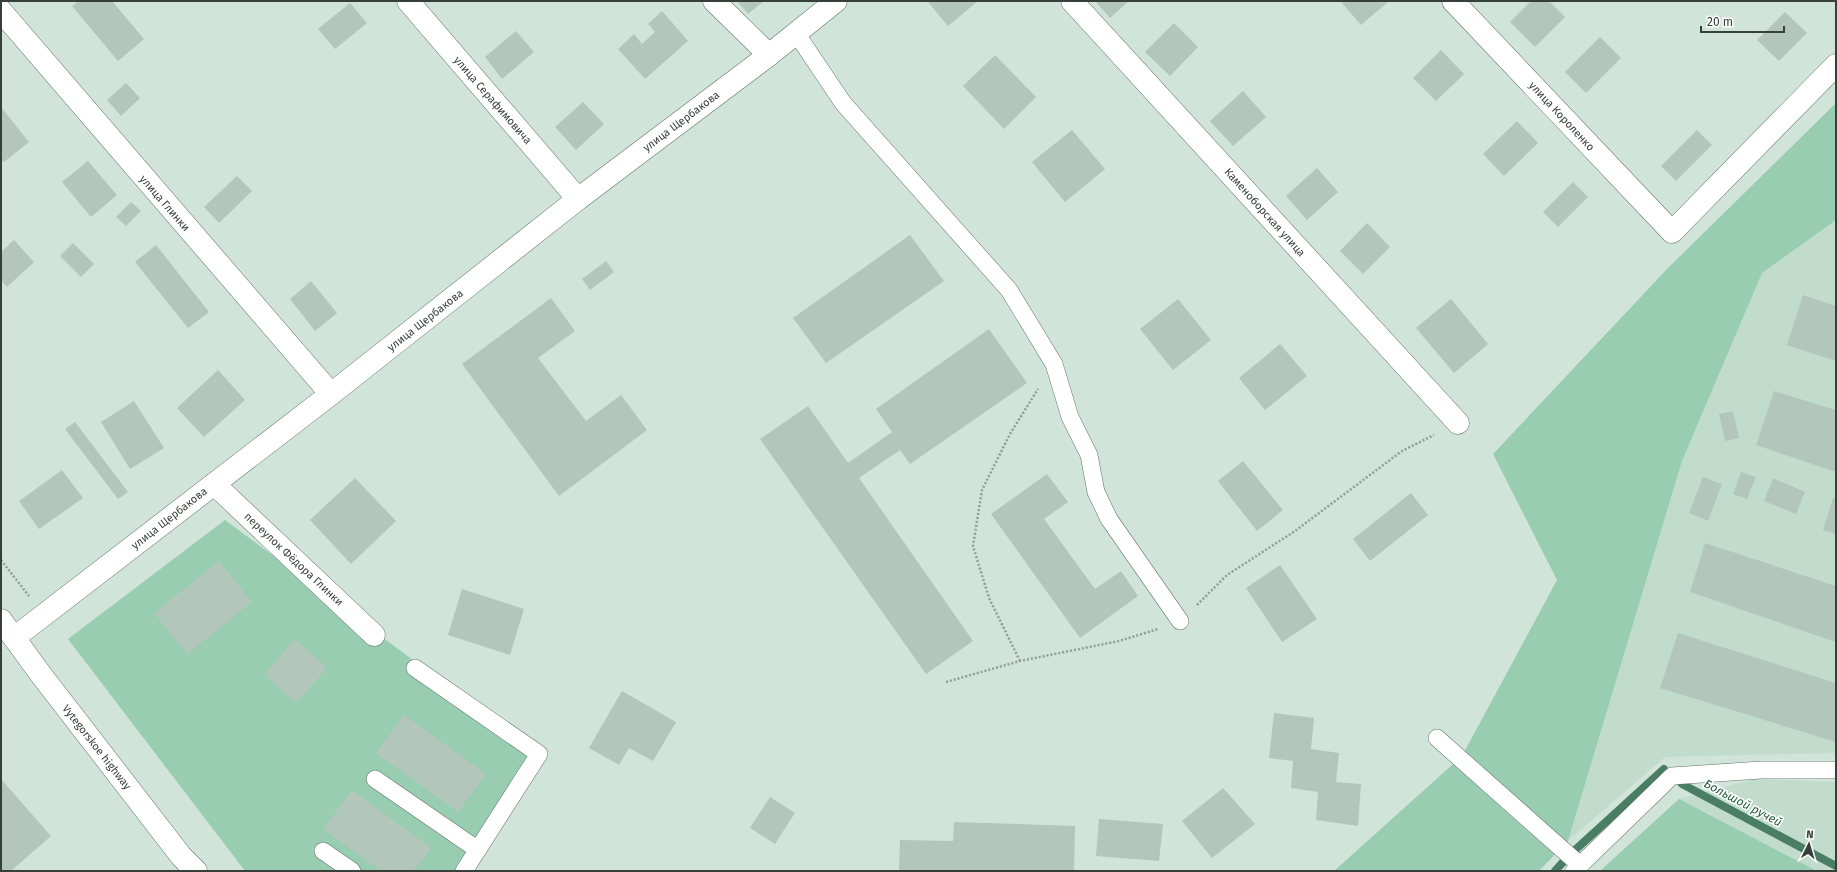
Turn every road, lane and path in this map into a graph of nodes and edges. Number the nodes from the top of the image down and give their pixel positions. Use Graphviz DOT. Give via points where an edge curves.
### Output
graph roads {
  1 [pos="408,1"];
  2 [pos="714,1"];
  3 [pos="836,1"];
  4 [pos="1072,1"];
  5 [pos="1453,1"];
  6 [pos="1,11"];
  7 [pos="796,33"];
  8 [pos="769,55"];
  9 [pos="1836,65"];
  10 [pos="578,200"];
  11 [pos="1054,364"];
  12 [pos="331,394"];
  13 [pos="1458,423"];
  14 [pos="214,484"];
  15 [pos="1,560"];
  16 [pos="44,615"];
  17 [pos="1180,621"];
  18 [pos="7,629"];
  19 [pos="374,635"];
  20 [pos="1020,662"];
  21 [pos="415,668"];
  22 [pos="946,682"];
  23 [pos="1437,738"];
  24 [pos="1836,770"];
  25 [pos="375,779"];
  26 [pos="478,850"];
  27 [pos="323,851"];
  28 [pos="1577,868"];
  29 [pos="196,871"];
  30 [pos="352,871"];
  31 [pos="464,871"];
  1 -- 10 [label="street, улица Серафимовича"];
  2 -- 8 [label="street"];
  3 -- 7 [label="street, улица Щербакова"];
  4 -- 13 [label="street, Каменоборская улица"];
  5 -- 9 [label="street, улица Короленко" via="1672,232"];
  6 -- 12 [label="street, улица Глинки"];
  7 -- 8 [label="street, улица Щербакова"];
  7 -- 11 [label="lane" via="844,103 1008,290"];
  8 -- 10 [label="street, улица Щербакова"];
  10 -- 12 [label="street, улица Щербакова"];
  11 -- 17 [label="lane" via="1070,417 1089,455 1096,492 1109,519"];
  11 -- 20 [label="path" via="1010,434 982,490 973,546 989,598"];
  12 -- 14 [label="street, улица Щербакова"];
  13 -- 17 [label="path" via="1402,451 1295,532 1227,575"];
  14 -- 16 [label="street, улица Щербакова"];
  14 -- 19 [label="street, переулок Фёдора Глинки"];
  15 -- 16 [label="path"];
  16 -- 18 [label="street, улица Щербакова"];
  17 -- 20 [label="path" via="1119,641"];
  18 -- 29 [label="street, Vytegorskoe highway" via="172,844"];
  20 -- 22 [label="path"];
  21 -- 26 [label="lane" via="539,754"];
  23 -- 28 [label="lane"];
  24 -- 28 [label="lane" via="1761,770 1672,776"];
  25 -- 26 [label="lane"];
  26 -- 31 [label="lane"];
  27 -- 30 [label="lane"];
}
